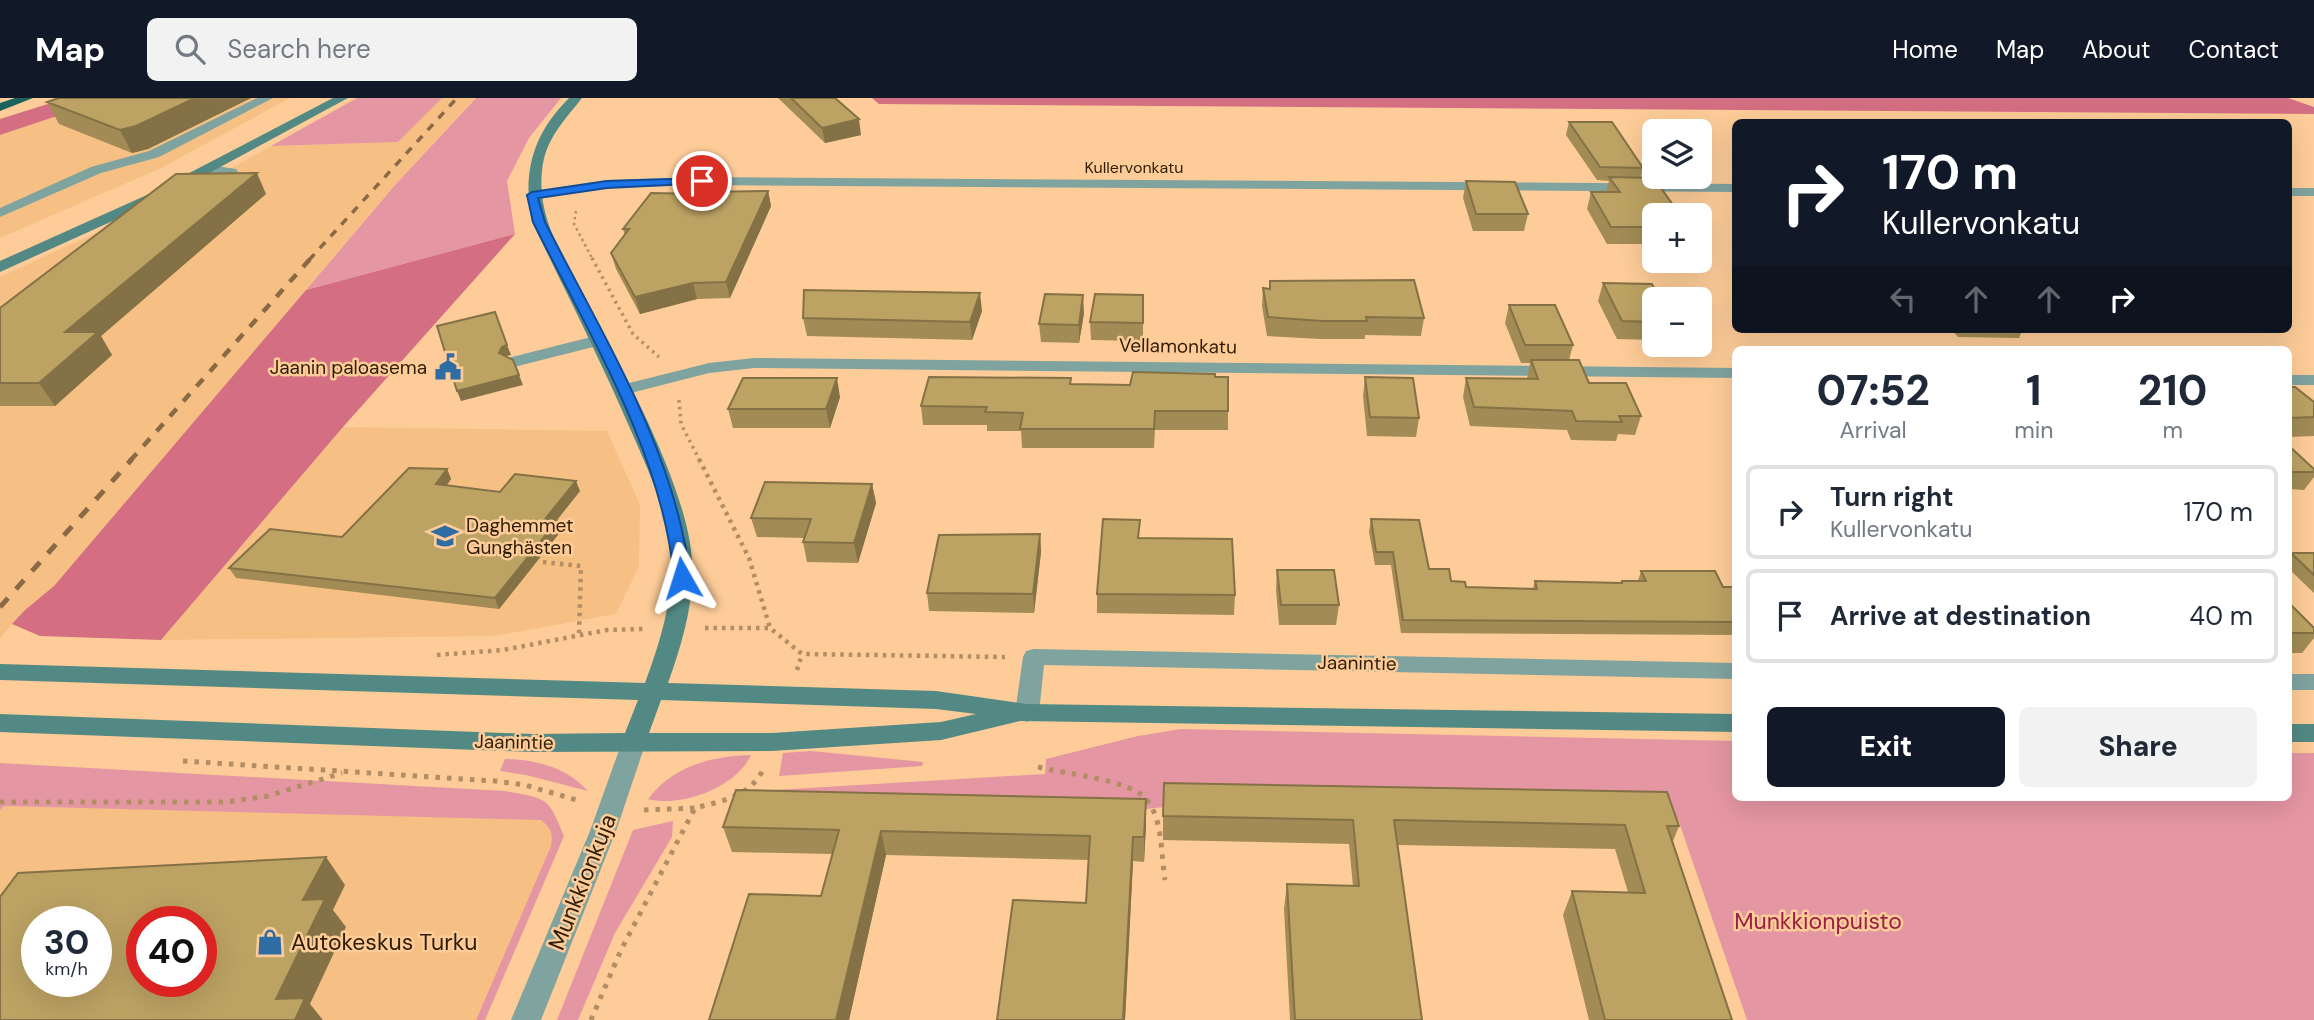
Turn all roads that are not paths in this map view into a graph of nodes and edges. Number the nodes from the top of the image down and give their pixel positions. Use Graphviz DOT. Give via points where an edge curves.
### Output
graph roads {
  1 [pos="27,98"];
  2 [pos="267,98"];
  3 [pos="342,98"];
  4 [pos="576,98"];
  5 [pos="0,107"];
  6 [pos="210,169"];
  7 [pos="231,172"];
  8 [pos="1732,188"];
  9 [pos="2292,192"];
  10 [pos="2314,192"];
  11 [pos="532,195"];
  12 [pos="0,213"];
  13 [pos="0,267"];
  14 [pos="599,340"];
  15 [pos="514,362"];
  16 [pos="1732,373"];
  17 [pos="2292,380"];
  18 [pos="2314,380"];
  19 [pos="623,390"];
  20 [pos="1732,671"];
  21 [pos="0,672"];
  22 [pos="2292,682"];
  23 [pos="2314,682"];
  24 [pos="652,692"];
  25 [pos="1027,713"];
  26 [pos="0,723"];
  27 [pos="1732,723"];
  28 [pos="2292,733"];
  29 [pos="2314,733"];
  30 [pos="634,742"];
  31 [pos="526,1020"];
  1 -- 5 [label="highway"];
  2 -- 12 [label="street" via="154,154 96,170"];
  3 -- 6 [label="main road"];
  4 -- 11 [label="main road" via="556,118 542,143"];
  6 -- 7 [label="street"];
  6 -- 13 [label="main road"];
  8 -- 11 [label="street, Kullervonkatu" via="702,181 617,184"];
  9 -- 10 [label="street"];
  11 -- 14 [label="main road" via="539,222"];
  14 -- 15 [label="street"];
  14 -- 19 [label="main road"];
  16 -- 19 [label="street, Vellamonkatu" via="773,362 709,369"];
  17 -- 18 [label="street"];
  19 -- 24 [label="main road" via="670,507 679,546 682,578 674,628"];
  20 -- 25 [label="street, Jaanintie" via="1034,657"];
  21 -- 24 [label="main road, Jaanintie"];
  22 -- 23 [label="street"];
  24 -- 25 [label="main road, Jaanintie" via="936,701"];
  24 -- 30 [label="main road"];
  25 -- 27 [label="main road, Jaanintie"];
  25 -- 30 [label="main road, Jaanintie" via="941,731 772,742"];
  26 -- 30 [label="main road, Jaanintie" via="363,738"];
  28 -- 29 [label="main road"];
  30 -- 31 [label="street, Munkkionkuja"];
}
